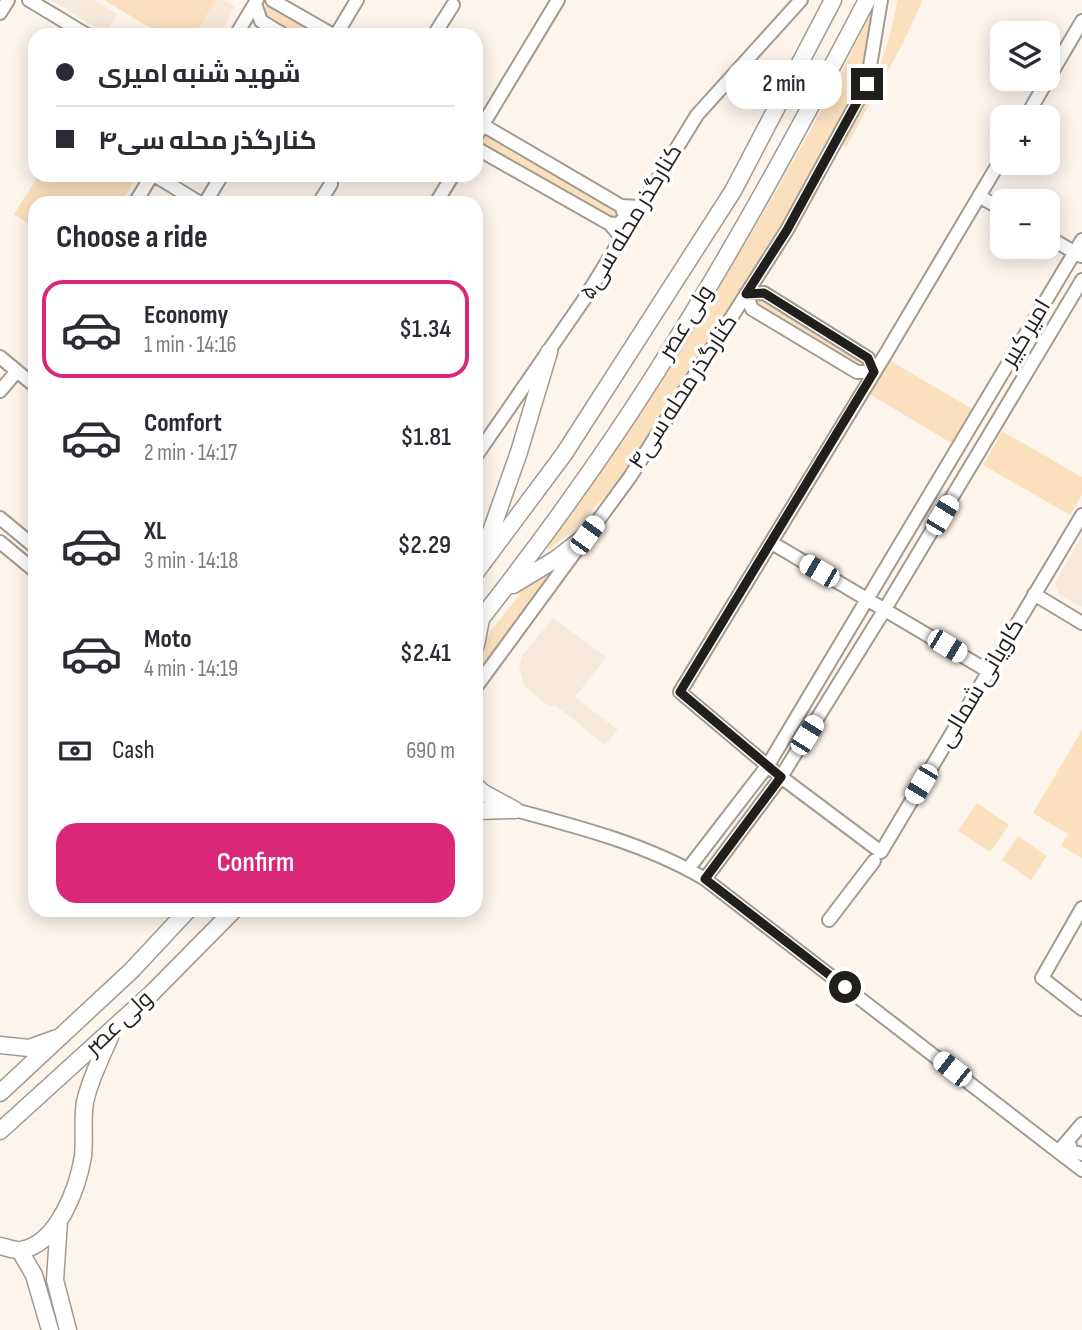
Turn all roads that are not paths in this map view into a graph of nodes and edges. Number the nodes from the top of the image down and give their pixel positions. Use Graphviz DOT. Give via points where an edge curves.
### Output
graph roads {
  1 [pos="8,0"];
  2 [pos="29,0"];
  3 [pos="271,0"];
  4 [pos="357,0"];
  5 [pos="558,0"];
  6 [pos="801,0"];
  7 [pos="832,0"];
  8 [pos="867,0"];
  9 [pos="881,0"];
  10 [pos="256,2"];
  11 [pos="453,5"];
  12 [pos="0,13"];
  13 [pos="1082,21"];
  14 [pos="75,28"];
  15 [pos="240,28"];
  16 [pos="273,28"];
  17 [pos="321,28"];
  18 [pos="339,28"];
  19 [pos="438,28"];
  20 [pos="1060,59"];
  21 [pos="483,119"];
  22 [pos="483,130"];
  23 [pos="483,152"];
  24 [pos="992,175"];
  25 [pos="166,182"];
  26 [pos="331,184"];
  27 [pos="190,196"];
  28 [pos="323,196"];
  29 [pos="979,196"];
  30 [pos="990,202"];
  31 [pos="621,206"];
  32 [pos="640,206"];
  33 [pos="610,224"];
  34 [pos="622,238"];
  35 [pos="1082,240"];
  36 [pos="1060,243"];
  37 [pos="1079,254"];
  38 [pos="1082,280"];
  39 [pos="746,294"];
  40 [pos="549,352"];
  41 [pos="0,357"];
  42 [pos="17,371"];
  43 [pos="874,372"];
  44 [pos="28,380"];
  45 [pos="0,391"];
  46 [pos="986,400"];
  47 [pos="1004,410"];
  48 [pos="483,446"];
  49 [pos="952,458"];
  50 [pos="970,469"];
  51 [pos="1082,515"];
  52 [pos="0,519"];
  53 [pos="587,535"];
  54 [pos="28,541"];
  55 [pos="0,542"];
  56 [pos="772,543"];
  57 [pos="483,552"];
  58 [pos="483,563"];
  59 [pos="28,565"];
  60 [pos="505,590"];
  61 [pos="1034,594"];
  62 [pos="867,598"];
  63 [pos="885,609"];
  64 [pos="483,616"];
  65 [pos="1082,623"];
  66 [pos="988,671"];
  67 [pos="483,677"];
  68 [pos="768,765"];
  69 [pos="781,777"];
  70 [pos="483,793"];
  71 [pos="515,810"];
  72 [pos="483,811"];
  73 [pos="878,856"];
  74 [pos="688,869"];
  75 [pos="705,879"];
  76 [pos="1082,908"];
  77 [pos="181,917"];
  78 [pos="227,917"];
  79 [pos="828,920"];
  80 [pos="1082,1009"];
  81 [pos="114,1028"];
  82 [pos="63,1036"];
  83 [pos="0,1045"];
  84 [pos="0,1093"];
  85 [pos="1082,1124"];
  86 [pos="0,1131"];
  87 [pos="1064,1146"];
  88 [pos="1080,1161"];
  89 [pos="59,1221"];
  90 [pos="0,1246"];
  91 [pos="20,1251"];
  92 [pos="50,1330"];
  93 [pos="68,1330"];
  1 -- 12 [label="street"];
  2 -- 14 [label="street"];
  3 -- 10 [label="street"];
  3 -- 17 [label="street"];
  4 -- 18 [label="street"];
  5 -- 21 [label="street"];
  6 -- 32 [label="street, کنارگذر محله سی۵" via="697,114"];
  7 -- 58 [label="main road, ولی عصر" via="733,191 564,454"];
  8 -- 60 [label="main road, ولی عصر" via="682,332"];
  9 -- 39 [label="street, کنارگذر محله سی۴" via="867,84 787,230"];
  10 -- 15 [label="street"];
  10 -- 16 [label="street" via="261,20"];
  11 -- 19 [label="street"];
  13 -- 20 [label="street"];
  22 -- 31 [label="street"];
  23 -- 33 [label="street"];
  24 -- 29 [label="street"];
  25 -- 27 [label="street"];
  26 -- 28 [label="street"];
  29 -- 30 [label="street"];
  29 -- 43 [label="street"];
  31 -- 32 [label="street"];
  31 -- 33 [label="street" via="625,216"];
  32 -- 34 [label="street, کنارگذر محله سی۵"];
  33 -- 34 [label="street"];
  34 -- 40 [label="street, کنارگذر محله سی۵"];
  35 -- 37 [label="street, امیر کبیر"];
  36 -- 37 [label="street"];
  37 -- 46 [label="street, امیر کبیر"];
  38 -- 47 [label="street, امیر کبیر"];
  39 -- 43 [label="street" via="752,309 857,372"];
  39 -- 43 [label="street" via="764,293 868,358"];
  39 -- 53 [label="street, کنارگذر محله سی۴" via="630,477"];
  40 -- 48 [label="street, کنارگذر محله سی۵"];
  40 -- 57 [label="main road"];
  41 -- 42 [label="street"];
  42 -- 44 [label="street"];
  42 -- 45 [label="street"];
  43 -- 56 [label="street"];
  46 -- 47 [label="street"];
  46 -- 49 [label="street, امیر کبیر"];
  47 -- 50 [label="street, امیر کبیر"];
  49 -- 50 [label="street"];
  49 -- 62 [label="street, امیر کبیر"];
  50 -- 63 [label="street, امیر کبیر"];
  51 -- 61 [label="street, کاویانی شمالی"];
  52 -- 54 [label="street"];
  53 -- 60 [label="main road"];
  53 -- 67 [label="street, کنارگذر محله سی۴"];
  55 -- 59 [label="street"];
  56 -- 62 [label="street"];
  56 -- 68 [label="street" via="680,692"];
  60 -- 64 [label="main road, ولی عصر"];
  61 -- 65 [label="street"];
  61 -- 66 [label="street, کاویانی شمالی"];
  62 -- 63 [label="street"];
  62 -- 68 [label="street, امیر کبیر"];
  63 -- 66 [label="street"];
  63 -- 69 [label="street, امیر کبیر"];
  66 -- 73 [label="street, کاویانی شمالی"];
  68 -- 69 [label="street"];
  68 -- 74 [label="street, امیر کبیر"];
  69 -- 73 [label="street"];
  69 -- 75 [label="street, امیر کبیر"];
  70 -- 71 [label="main road"];
  71 -- 72 [label="main road"];
  71 -- 74 [label="street"];
  73 -- 79 [label="street, کاویانی شمالی"];
  74 -- 75 [label="street"];
  75 -- 87 [label="street"];
  76 -- 80 [label="street" via="1042,978"];
  77 -- 82 [label="main road, ولی عصر"];
  78 -- 81 [label="main road, ولی عصر"];
  81 -- 86 [label="main road, ولی عصر"];
  81 -- 89 [label="main road" via="85,1102 76,1190"];
  82 -- 83 [label="main road" via="29,1048"];
  82 -- 84 [label="main road, ولی عصر"];
  85 -- 87 [label="street"];
  87 -- 88 [label="street"];
  89 -- 91 [label="main road" via="40,1242"];
  89 -- 93 [label="main road" via="55,1280"];
  90 -- 91 [label="main road"];
  91 -- 92 [label="main road" via="34,1275"];
}
